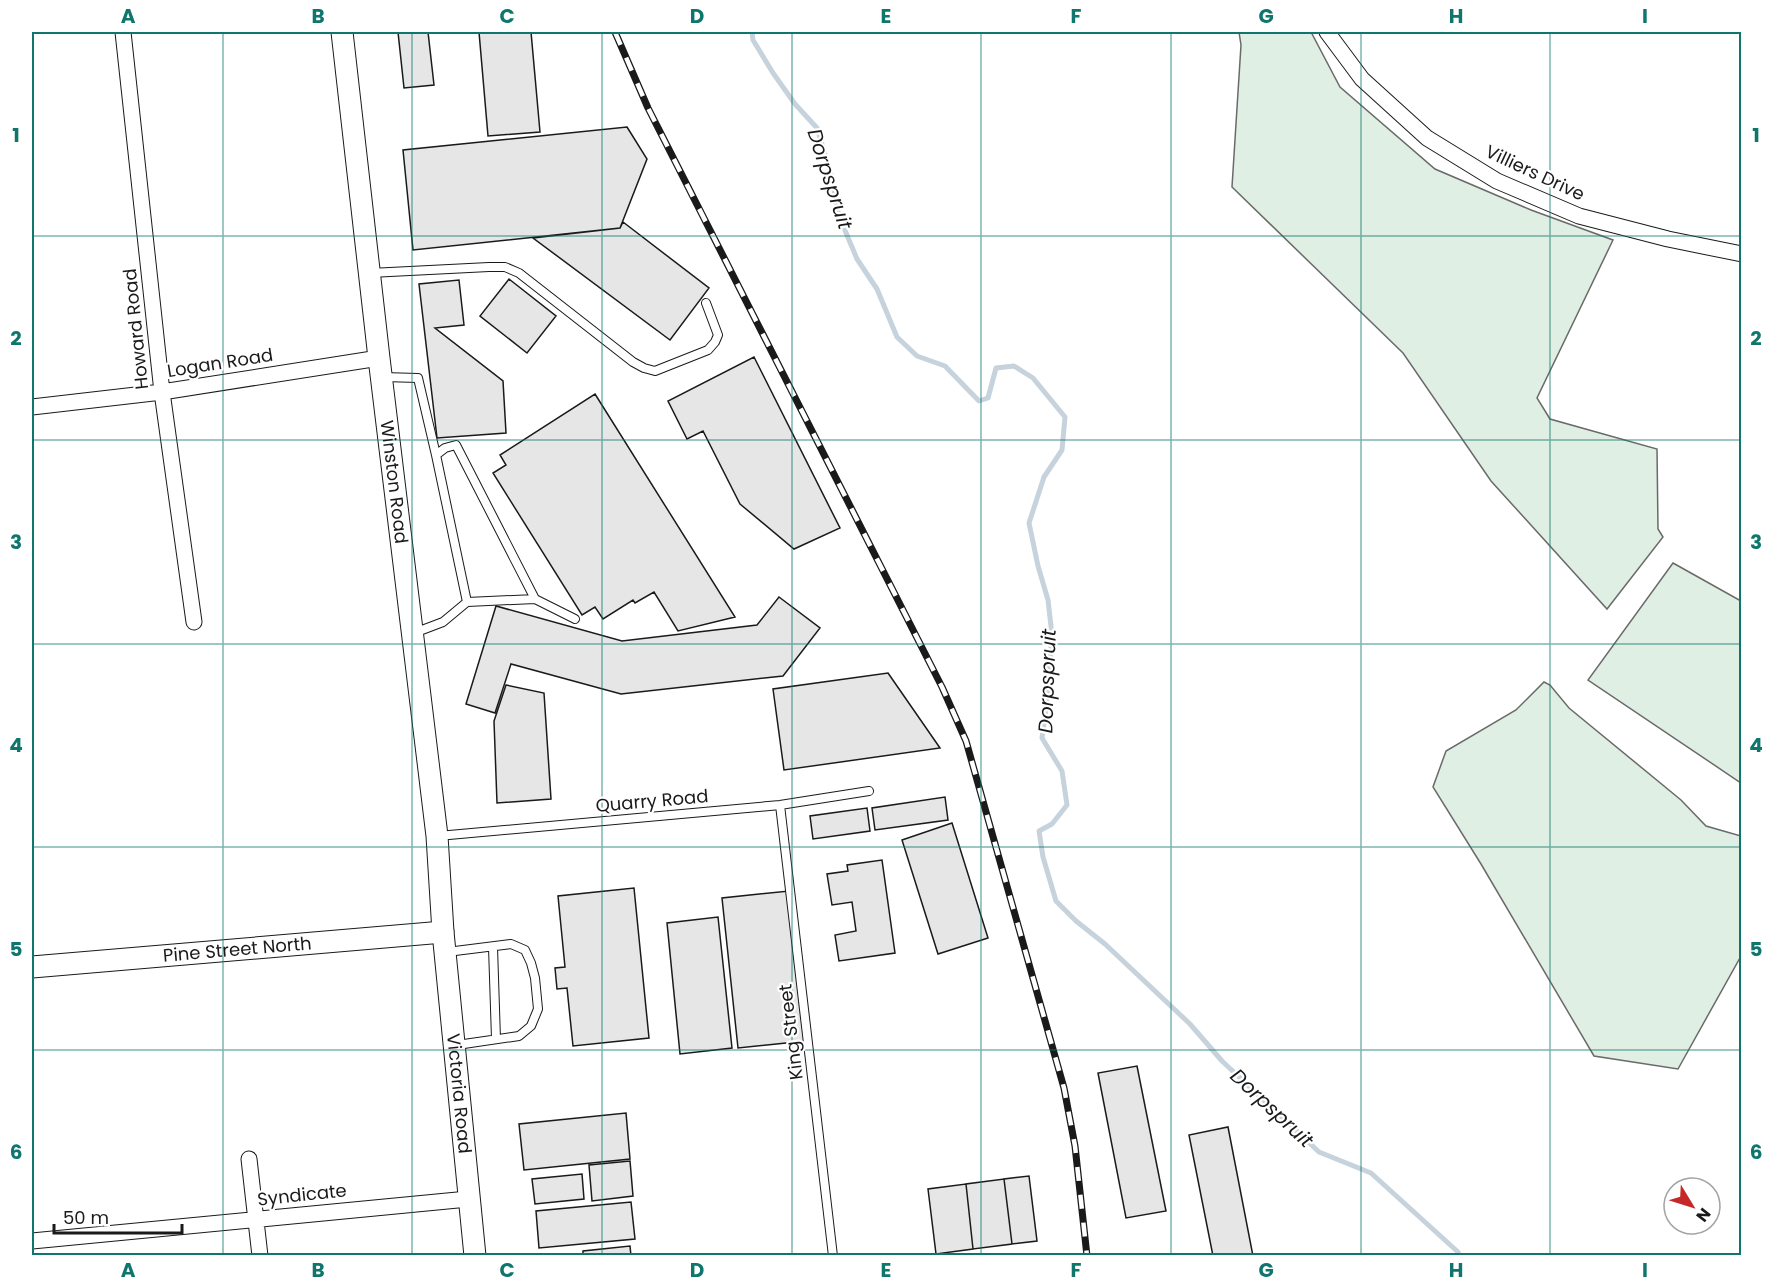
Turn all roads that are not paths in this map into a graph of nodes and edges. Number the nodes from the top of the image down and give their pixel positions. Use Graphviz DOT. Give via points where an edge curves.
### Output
graph roads {
  1 [pos="123,32"];
  2 [pos="342,32"];
  3 [pos="1327,32"];
  4 [pos="1742,254"];
  5 [pos="369,273"];
  6 [pos="706,303"];
  7 [pos="380,368"];
  8 [pos="162,392"];
  9 [pos="32,407"];
  10 [pos="436,455"];
  11 [pos="535,598"];
  12 [pos="467,602"];
  13 [pos="575,619"];
  14 [pos="194,622"];
  15 [pos="412,634"];
  16 [pos="869,791"];
  17 [pos="780,805"];
  18 [pos="437,836"];
  19 [pos="444,942"];
  20 [pos="493,947"];
  21 [pos="32,967"];
  22 [pos="496,1040"];
  23 [pos="454,1046"];
  24 [pos="249,1159"];
  25 [pos="468,1199"];
  26 [pos="256,1220"];
  27 [pos="33,1244"];
  28 [pos="260,1256"];
  29 [pos="475,1256"];
  30 [pos="832,1256"];
  1 -- 8 [label="street, Howard Road"];
  2 -- 5 [label="street, Winston Road"];
  3 -- 4 [label="street, Villiers Drive" via="1362,79 1428,138 1497,181 1579,216"];
  5 -- 6 [label="lane" via="505,267 519,273 633,362 655,371 708,350 715,342 717,335"];
  5 -- 7 [label="street, Winston Road"];
  7 -- 8 [label="street, Logan Road"];
  7 -- 10 [label="lane" via="418,378"];
  7 -- 15 [label="street, Winston Road"];
  8 -- 9 [label="street, Logan Road"];
  8 -- 14 [label="street, Howard Road"];
  10 -- 11 [label="lane" via="445,447 456,445"];
  10 -- 12 [label="lane"];
  11 -- 12 [label="lane"];
  11 -- 13 [label="lane"];
  12 -- 15 [label="lane" via="443,622"];
  15 -- 18 [label="street, Winston Road"];
  16 -- 17 [label="lane, Quarry Road"];
  17 -- 18 [label="lane, Quarry Road"];
  17 -- 30 [label="lane, King Street"];
  18 -- 19 [label="street, Winston Road"];
  19 -- 20 [label="lane"];
  19 -- 21 [label="street, Pine Street North"];
  19 -- 23 [label="street, Victoria Road"];
  20 -- 22 [label="lane"];
  20 -- 22 [label="lane" via="511,944 525,950 535,978 538,1010 531,1026 519,1036"];
  22 -- 23 [label="lane"];
  23 -- 25 [label="street, Victoria Road"];
  24 -- 26 [label="street"];
  25 -- 26 [label="street, Syndicate"];
  25 -- 29 [label="street, Victoria Road"];
  26 -- 27 [label="street, Syndicate"];
  26 -- 28 [label="street"];
}
